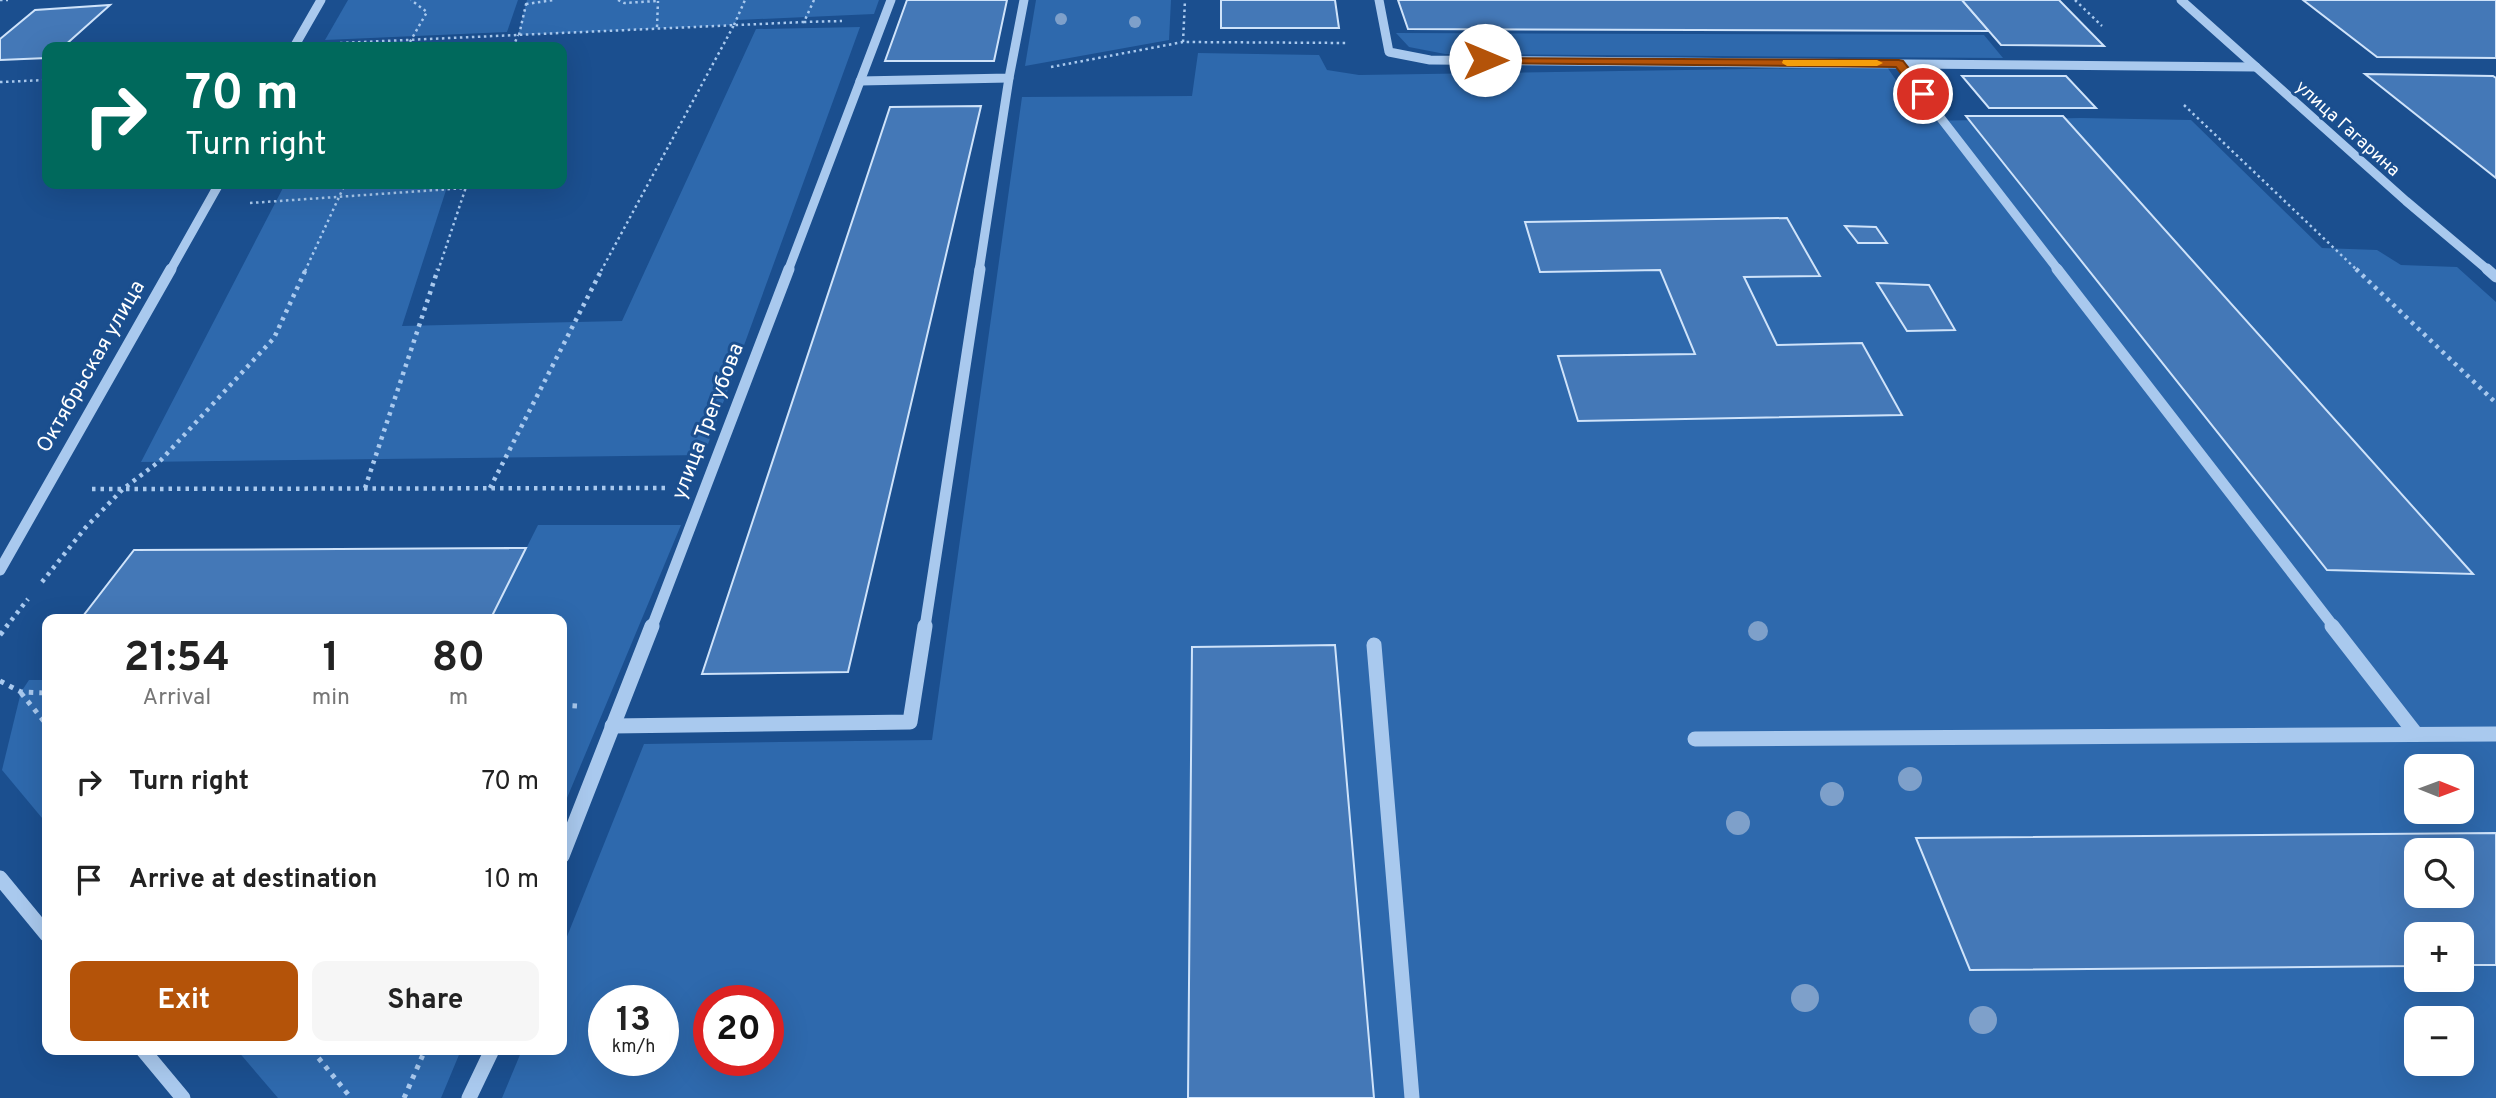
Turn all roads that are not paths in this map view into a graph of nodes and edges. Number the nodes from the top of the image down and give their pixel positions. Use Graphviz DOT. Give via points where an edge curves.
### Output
graph roads {
  1 [pos="321,0"];
  2 [pos="891,0"];
  3 [pos="1024,0"];
  4 [pos="1379,0"];
  5 [pos="2181,0"];
  6 [pos="297,42"];
  7 [pos="1899,64"];
  8 [pos="2256,68"];
  9 [pos="1009,77"];
  10 [pos="860,80"];
  11 [pos="216,189"];
  12 [pos="2496,277"];
  13 [pos="0,570"];
  14 [pos="1374,645"];
  15 [pos="612,726"];
  16 [pos="2416,734"];
  17 [pos="2496,734"];
  18 [pos="1695,738"];
  19 [pos="567,843"];
  20 [pos="0,878"];
  21 [pos="42,929"];
  22 [pos="147,1055"];
  23 [pos="490,1055"];
  24 [pos="183,1098"];
  25 [pos="469,1098"];
  26 [pos="1412,1098"];
  1 -- 6 [label="street"];
  2 -- 10 [label="street, улица Трегубова"];
  3 -- 9 [label="street"];
  4 -- 7 [label="street" via="1389,52 1430,60"];
  5 -- 8 [label="street, улица Гагарина"];
  7 -- 8 [label="street"];
  7 -- 16 [label="street"];
  8 -- 12 [label="street, улица Гагарина"];
  9 -- 10 [label="street"];
  9 -- 15 [label="street" via="910,722"];
  10 -- 15 [label="street, улица Трегубова"];
  11 -- 13 [label="street, Октябрьская улица"];
  14 -- 26 [label="street"];
  15 -- 19 [label="street, улица Трегубова"];
  16 -- 17 [label="street"];
  16 -- 18 [label="street"];
  20 -- 21 [label="street"];
  22 -- 24 [label="street"];
  23 -- 25 [label="street"];
}
